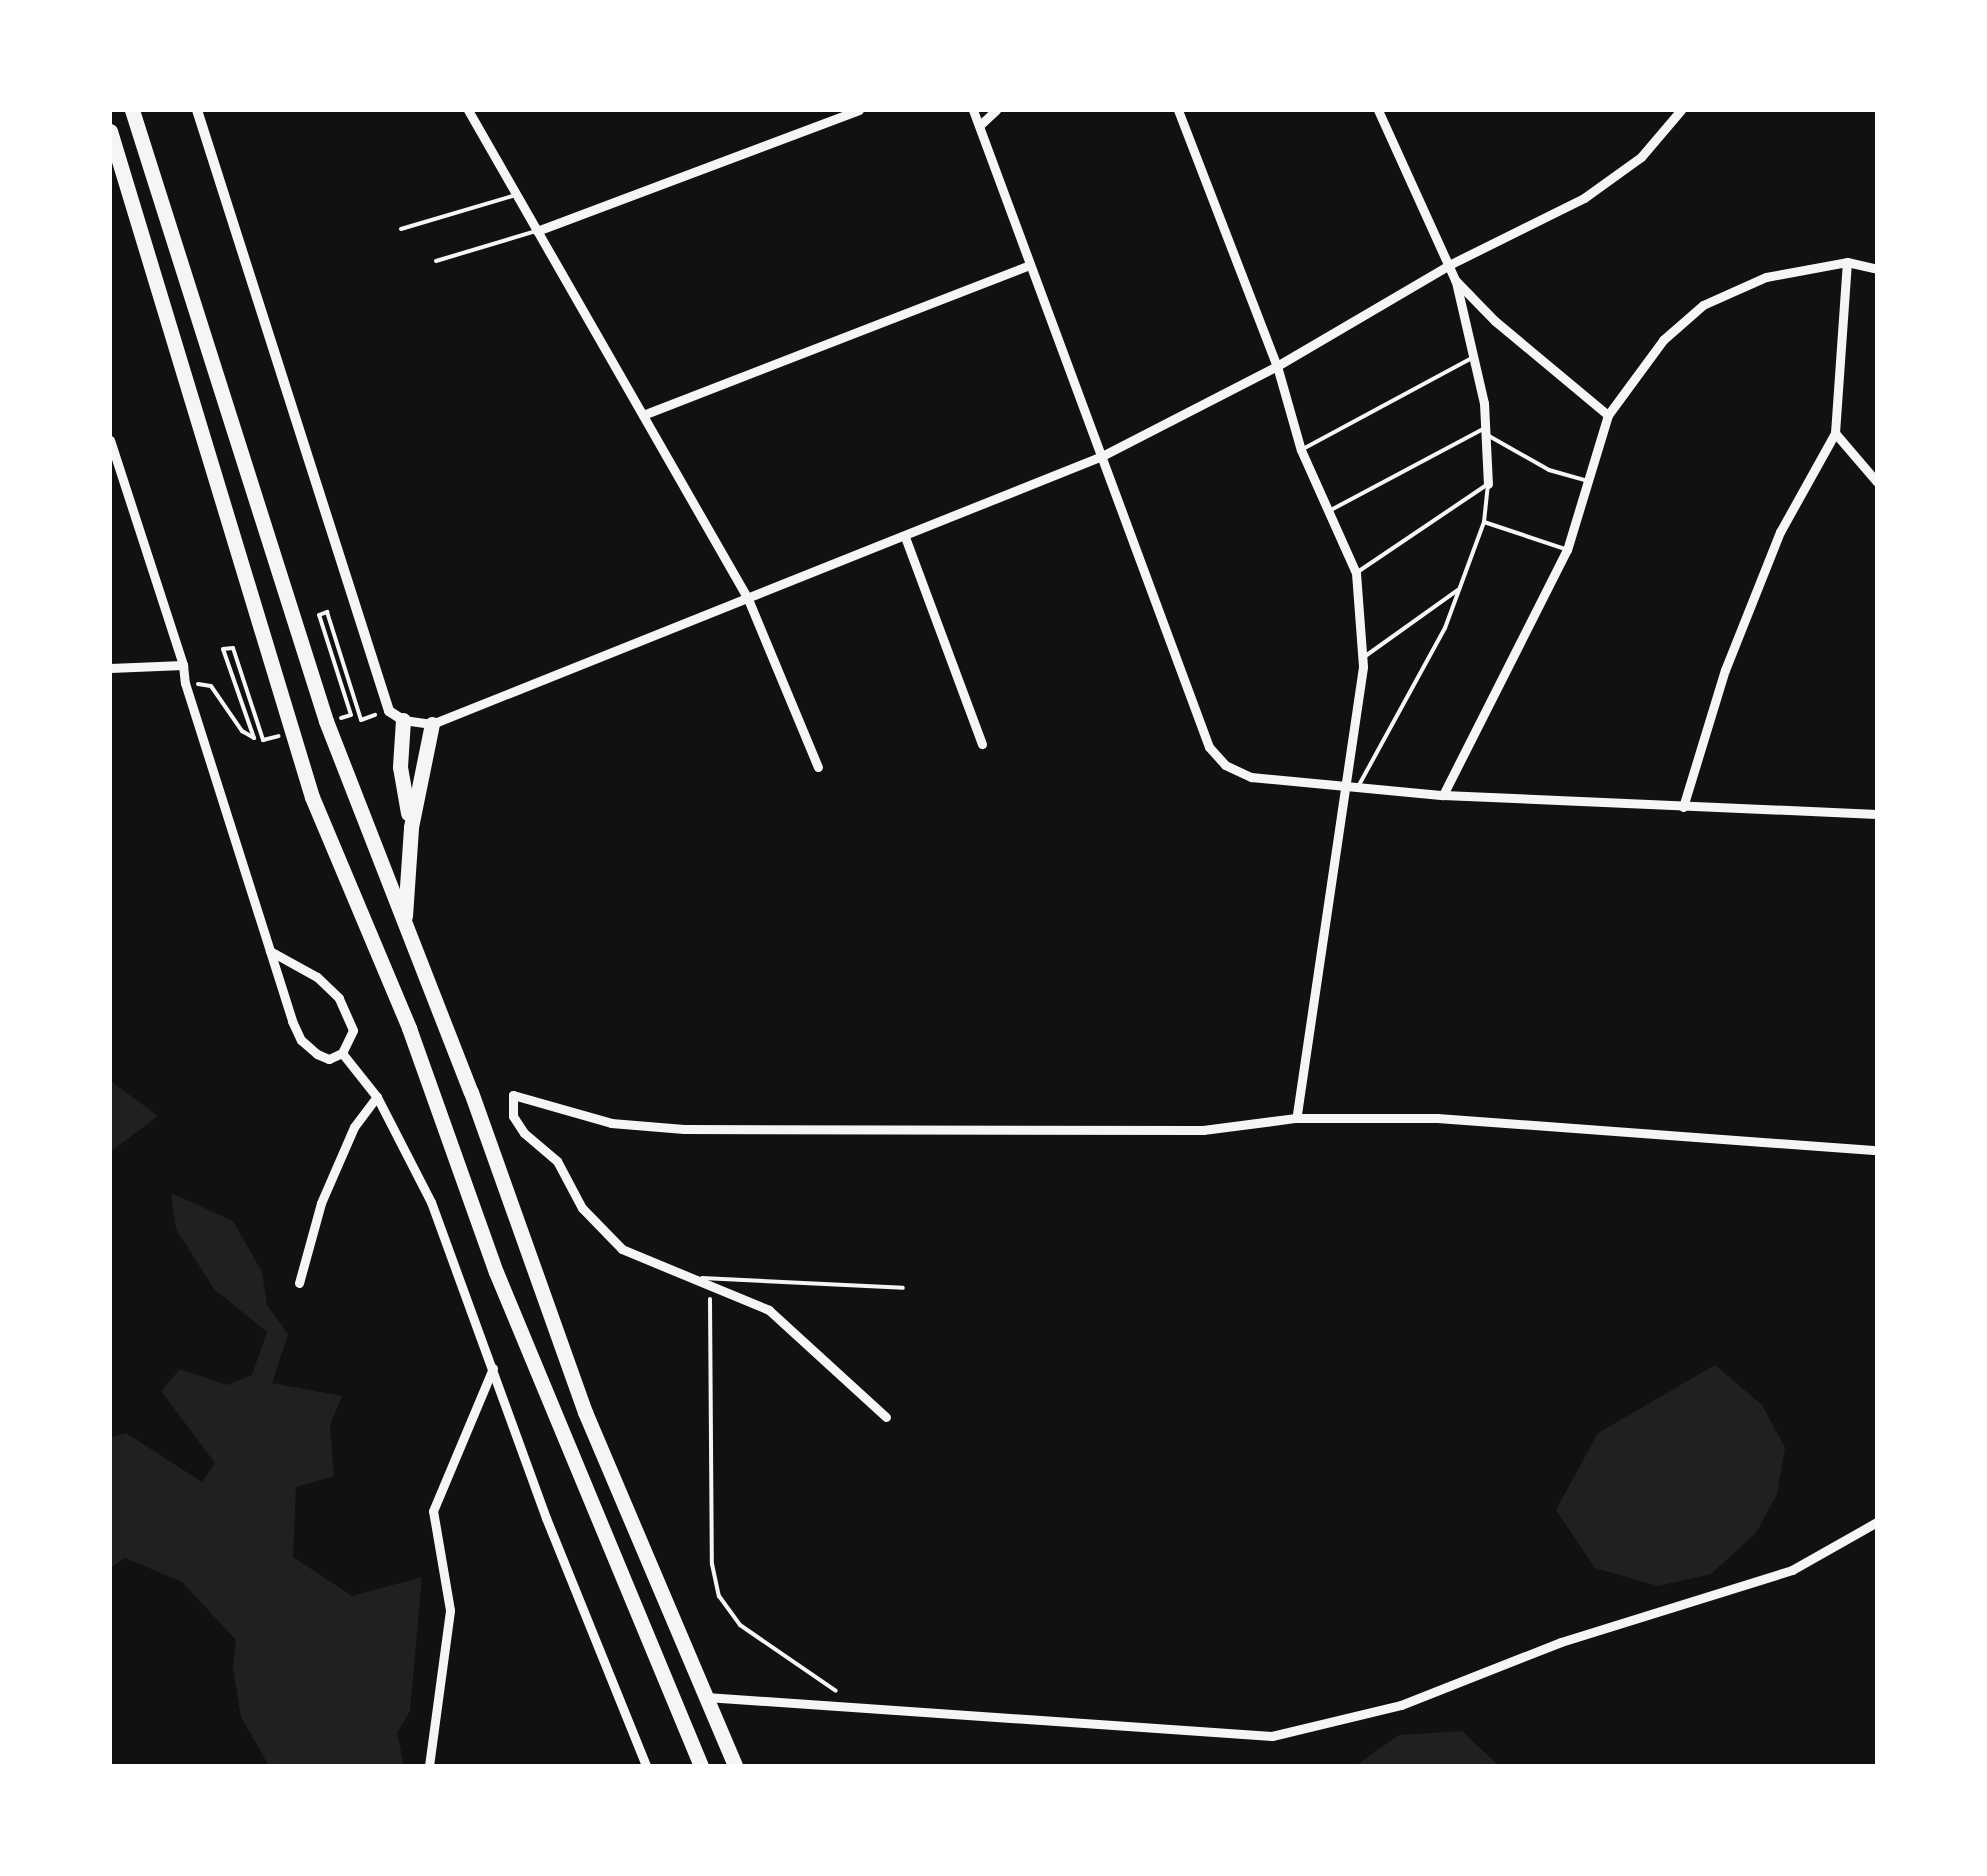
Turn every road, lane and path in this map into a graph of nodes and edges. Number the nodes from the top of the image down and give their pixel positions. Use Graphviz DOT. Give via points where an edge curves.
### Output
graph roads {
  1 [pos="132,110"];
  2 [pos="197,110"];
  3 [pos="468,110"];
  4 [pos="859,110"];
  5 [pos="973,110"];
  6 [pos="996,110"];
  7 [pos="1178,110"];
  8 [pos="1378,110"];
  9 [pos="1682,110"];
  10 [pos="980,125"];
  11 [pos="110,132"];
  12 [pos="517,195"];
  13 [pos="400,228"];
  14 [pos="537,230"];
  15 [pos="436,261"];
  16 [pos="1847,262"];
  17 [pos="1452,264"];
  18 [pos="1030,265"];
  19 [pos="1877,269"];
  20 [pos="1456,280"];
  21 [pos="1470,359"];
  22 [pos="1277,366"];
  23 [pos="643,415"];
  24 [pos="1608,415"];
  25 [pos="1488,431"];
  26 [pos="1835,432"];
  27 [pos="110,440"];
  28 [pos="1301,450"];
  29 [pos="1102,456"];
  30 [pos="1588,481"];
  31 [pos="1877,482"];
  32 [pos="1488,484"];
  33 [pos="1328,512"];
  34 [pos="1484,522"];
  35 [pos="905,537"];
  36 [pos="1567,550"];
  37 [pos="1356,573"];
  38 [pos="1461,588"];
  39 [pos="748,599"];
  40 [pos="1364,656"];
  41 [pos="183,665"];
  42 [pos="110,668"];
  43 [pos="185,683"];
  44 [pos="350,715"];
  45 [pos="396,716"];
  46 [pos="432,724"];
  47 [pos="263,740"];
  48 [pos="982,744"];
  49 [pos="818,766"];
  50 [pos="1346,783"];
  51 [pos="1359,784"];
  52 [pos="1442,795"];
  53 [pos="1682,807"];
  54 [pos="1877,814"];
  55 [pos="411,827"];
  56 [pos="404,925"];
  57 [pos="270,951"];
  58 [pos="342,1054"];
  59 [pos="377,1097"];
  60 [pos="1296,1118"];
  61 [pos="1877,1150"];
  62 [pos="692,1278"];
  63 [pos="298,1283"];
  64 [pos="710,1285"];
  65 [pos="903,1288"];
  66 [pos="493,1368"];
  67 [pos="886,1417"];
  68 [pos="1877,1522"];
  69 [pos="706,1697"];
  70 [pos="860,1708"];
  71 [pos="429,1766"];
  72 [pos="646,1766"];
  73 [pos="701,1766"];
  74 [pos="734,1766"];
  1 -- 56 [label="highway" via="326,721"];
  2 -- 45 [label="street"];
  3 -- 12 [label="street"];
  4 -- 14 [label="street"];
  5 -- 10 [label="street"];
  6 -- 10 [label="street"];
  7 -- 22 [label="street"];
  8 -- 17 [label="street"];
  9 -- 17 [label="street" via="1641,157 1584,198"];
  10 -- 18 [label="street"];
  11 -- 73 [label="highway" via="312,797 409,1028 496,1272"];
  12 -- 13 [label="lane"];
  12 -- 14 [label="street"];
  14 -- 15 [label="lane"];
  14 -- 23 [label="street"];
  16 -- 19 [label="street"];
  16 -- 24 [label="street" via="1766,278 1704,305 1663,340"];
  16 -- 26 [label="street"];
  17 -- 20 [label="street"];
  17 -- 22 [label="street"];
  18 -- 23 [label="street"];
  18 -- 29 [label="street"];
  20 -- 21 [label="street"];
  20 -- 24 [label="street"];
  21 -- 25 [label="street"];
  21 -- 28 [label="lane"];
  22 -- 28 [label="street"];
  22 -- 29 [label="street"];
  23 -- 39 [label="street"];
  24 -- 30 [label="street"];
  25 -- 30 [label="lane" via="1549,470"];
  25 -- 32 [label="street"];
  25 -- 33 [label="lane"];
  26 -- 31 [label="street"];
  26 -- 53 [label="street" via="1780,532 1725,670"];
  27 -- 41 [label="street"];
  28 -- 33 [label="street"];
  29 -- 35 [label="street"];
  29 -- 50 [label="street" via="1209,747 1225,765 1251,777"];
  30 -- 36 [label="street"];
  32 -- 34 [label="lane"];
  32 -- 37 [label="lane"];
  33 -- 37 [label="street"];
  34 -- 36 [label="lane"];
  34 -- 38 [label="lane"];
  35 -- 39 [label="street"];
  35 -- 48 [label="street"];
  36 -- 52 [label="street"];
  37 -- 40 [label="street"];
  38 -- 40 [label="lane"];
  38 -- 51 [label="lane"];
  39 -- 46 [label="street"];
  39 -- 49 [label="street"];
  40 -- 50 [label="street"];
  41 -- 42 [label="street"];
  41 -- 43 [label="street"];
  43 -- 47 [label="path" via="211,686 254,738 223,650 233,648"];
  43 -- 57 [label="street"];
  44 -- 45 [label="path" via="319,615 324,613 361,720"];
  45 -- 46 [label="street"];
  45 -- 55 [label="highway"];
  46 -- 55 [label="highway"];
  50 -- 51 [label="street"];
  50 -- 60 [label="street"];
  51 -- 52 [label="street"];
  52 -- 53 [label="street"];
  53 -- 54 [label="street"];
  55 -- 56 [label="highway"];
  56 -- 69 [label="highway" via="585,1412"];
  57 -- 58 [label="street" via="302,1040 329,1058"];
  57 -- 58 [label="street" via="339,998 353,1030"];
  58 -- 59 [label="street"];
  59 -- 63 [label="street" via="354,1127 321,1203"];
  59 -- 66 [label="street" via="431,1202"];
  60 -- 61 [label="street" via="1437,1118"];
  60 -- 62 [label="street" via="1203,1130 684,1129 611,1123 513,1095 513,1116 557,1161 582,1208 622,1248"];
  62 -- 64 [label="street"];
  62 -- 65 [label="lane"];
  64 -- 67 [label="street" via="769,1310"];
  64 -- 70 [label="path" via="712,1564 719,1596 740,1625"];
  66 -- 71 [label="street" via="433,1512 450,1610"];
  66 -- 72 [label="street"];
  68 -- 70 [label="street" via="1792,1570 1561,1642 1401,1705 1272,1736"];
  69 -- 70 [label="street"];
  69 -- 74 [label="highway"];
}
